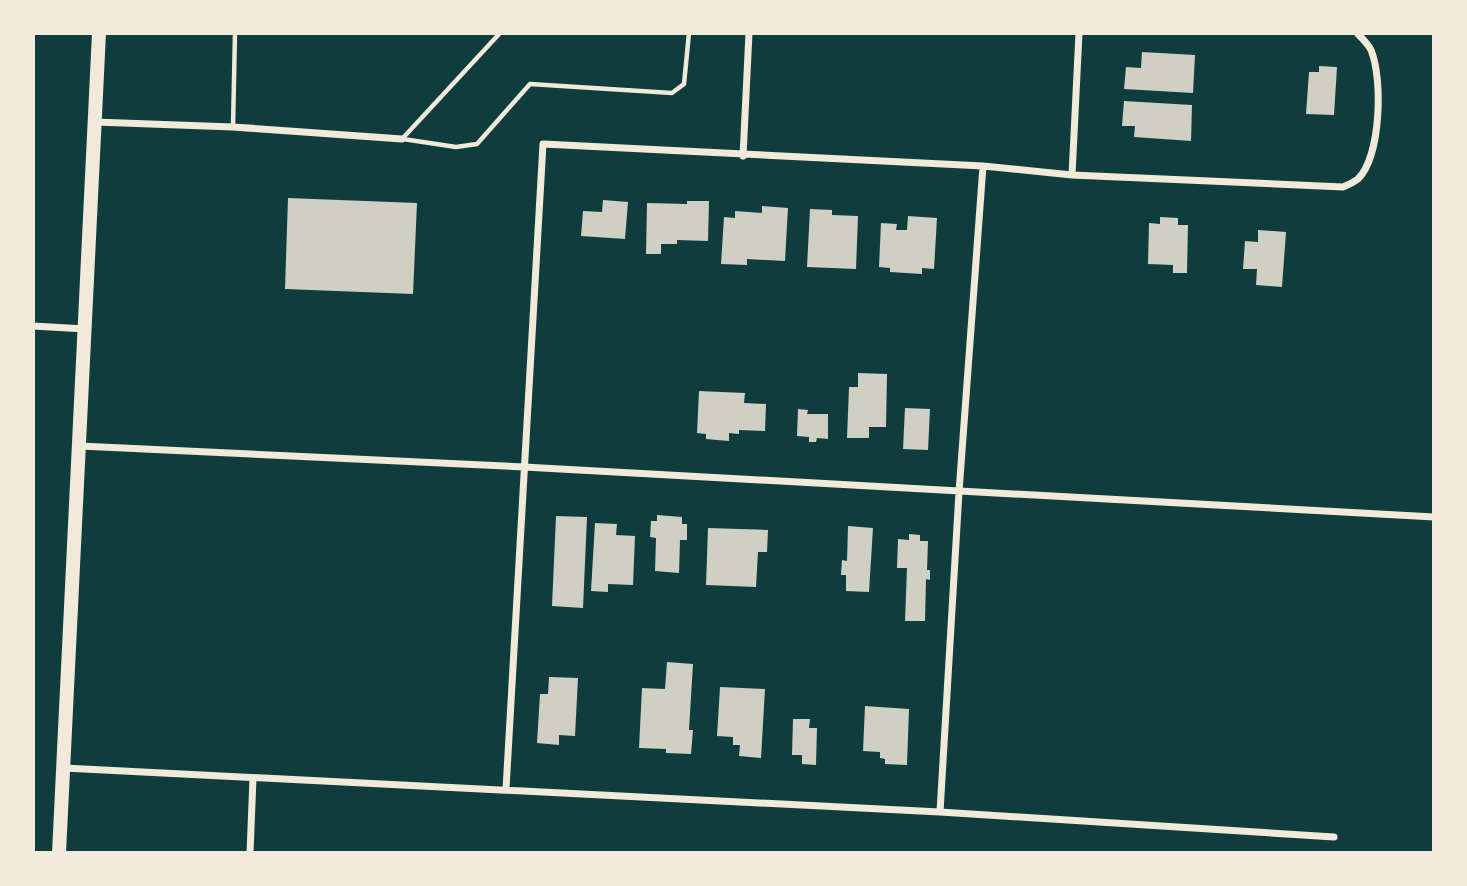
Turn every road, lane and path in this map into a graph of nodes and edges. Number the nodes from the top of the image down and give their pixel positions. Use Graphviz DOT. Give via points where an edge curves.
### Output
graph roads {
  1 [pos="99,33"];
  2 [pos="235,33"];
  3 [pos="500,33"];
  4 [pos="689,33"];
  5 [pos="749,33"];
  6 [pos="1079,33"];
  7 [pos="1357,33"];
  8 [pos="95,122"];
  9 [pos="233,127"];
  10 [pos="402,139"];
  11 [pos="743,156"];
  12 [pos="982,166"];
  13 [pos="1072,174"];
  14 [pos="33,326"];
  15 [pos="86,329"];
  16 [pos="80,446"];
  17 [pos="524,467"];
  18 [pos="959,492"];
  19 [pos="1434,517"];
  20 [pos="64,768"];
  21 [pos="253,778"];
  22 [pos="506,789"];
  23 [pos="940,812"];
  24 [pos="1334,836"];
  25 [pos="59,853"];
  26 [pos="250,853"];
  1 -- 8 [label="main road"];
  2 -- 9 [label="lane"];
  3 -- 10 [label="lane"];
  4 -- 10 [label="lane" via="684,83 673,93 530,85 477,144 456,147"];
  5 -- 11 [label="street"];
  6 -- 13 [label="street"];
  7 -- 13 [label="street" via="1371,50 1374,64 1377,137 1366,167 1357,180 1343,187"];
  8 -- 9 [label="street"];
  8 -- 15 [label="main road"];
  9 -- 10 [label="street"];
  11 -- 12 [label="street"];
  11 -- 17 [label="street" via="543,144"];
  12 -- 13 [label="street"];
  12 -- 18 [label="street"];
  14 -- 15 [label="street"];
  15 -- 16 [label="main road"];
  16 -- 17 [label="street"];
  16 -- 20 [label="main road"];
  17 -- 18 [label="street"];
  17 -- 22 [label="street"];
  18 -- 19 [label="street"];
  18 -- 23 [label="street"];
  20 -- 21 [label="street"];
  20 -- 25 [label="main road"];
  21 -- 22 [label="street"];
  21 -- 26 [label="street"];
  22 -- 23 [label="street"];
  23 -- 24 [label="street"];
}
